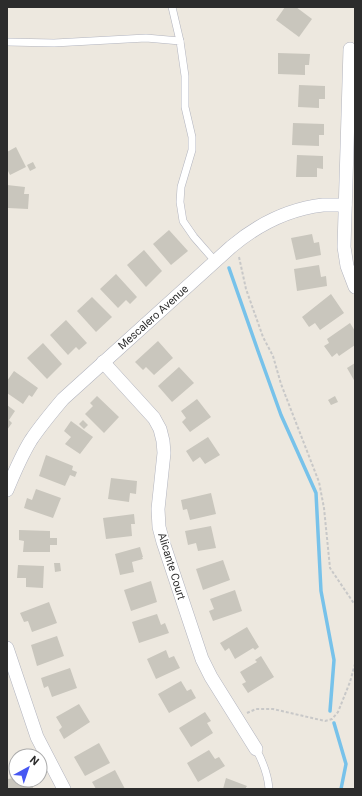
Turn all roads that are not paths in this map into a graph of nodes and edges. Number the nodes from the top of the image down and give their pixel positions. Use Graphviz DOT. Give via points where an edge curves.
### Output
graph roads {
  1 [pos="172,7"];
  2 [pos="180,41"];
  3 [pos="7,42"];
  4 [pos="350,50"];
  5 [pos="345,205"];
  6 [pos="215,261"];
  7 [pos="355,287"];
  8 [pos="103,362"];
  9 [pos="7,490"];
  10 [pos="7,651"];
  11 [pos="256,749"];
  12 [pos="64,789"];
  13 [pos="269,789"];
  1 -- 2 [label="lane"];
  2 -- 3 [label="lane" via="146,38 54,43"];
  2 -- 6 [label="lane" via="185,107 192,136 192,150 181,187 183,221"];
  4 -- 5 [label="street"];
  5 -- 6 [label="street, Mescalero Avenue" via="301,209 282,215 243,236"];
  5 -- 7 [label="street" via="344,247 347,266"];
  6 -- 8 [label="street, Mescalero Avenue"];
  8 -- 9 [label="street, Mescalero Avenue" via="46,418 27,447"];
  8 -- 11 [label="street, Alicante Court" via="154,418 160,429 164,453 158,509 163,542 202,659"];
  10 -- 12 [label="street" via="37,737"];
  11 -- 13 [label="lane" via="267,776"];
}
